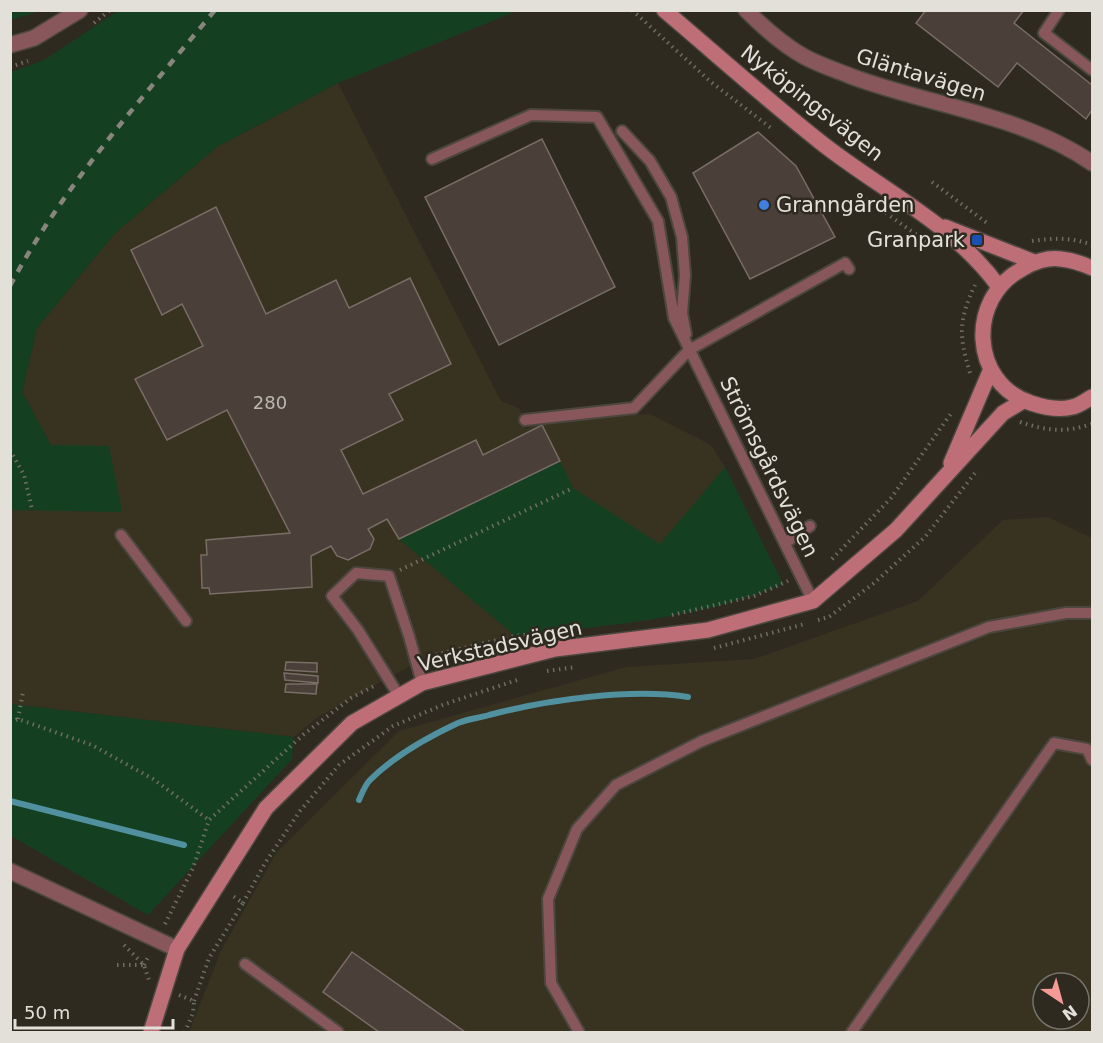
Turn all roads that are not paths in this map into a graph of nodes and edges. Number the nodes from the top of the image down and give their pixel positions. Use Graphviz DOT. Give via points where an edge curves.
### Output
graph roads {
  1 [pos="80,10"];
  2 [pos="664,10"];
  3 [pos="746,10"];
  4 [pos="1059,10"];
  5 [pos="10,45"];
  6 [pos="1092,70"];
  7 [pos="622,131"];
  8 [pos="432,159"];
  9 [pos="1092,163"];
  10 [pos="937,223"];
  11 [pos="1034,262"];
  12 [pos="1092,268"];
  13 [pos="849,269"];
  14 [pos="999,287"];
  15 [pos="689,349"];
  16 [pos="990,369"];
  17 [pos="1023,400"];
  18 [pos="1091,400"];
  19 [pos="525,420"];
  20 [pos="948,472"];
  21 [pos="810,526"];
  22 [pos="121,535"];
  23 [pos="785,543"];
  24 [pos="813,602"];
  25 [pos="1092,613"];
  26 [pos="186,621"];
  27 [pos="422,683"];
  28 [pos="399,696"];
  29 [pos="1092,760"];
  30 [pos="10,871"];
  31 [pos="177,949"];
  32 [pos="245,964"];
  33 [pos="151,1032"];
  34 [pos="338,1032"];
  35 [pos="579,1032"];
  36 [pos="852,1032"];
  1 -- 5 [label="street" via="34,38"];
  2 -- 10 [label="main road, Nyköpingsvägen" via="820,142"];
  3 -- 9 [label="street, Gläntavägen" via="782,42 823,65 1024,128 1052,139"];
  4 -- 6 [label="lane" via="1044,33"];
  7 -- 15 [label="lane" via="650,161 671,197 682,237 682,313"];
  8 -- 15 [label="lane, Strömsgårdsvägen" via="531,115 597,117 658,221 674,318"];
  10 -- 11 [label="main road, Nyköpingsvägen"];
  10 -- 14 [label="main road, Nyköpingsvägen"];
  11 -- 12 [label="main road" via="1060,259"];
  11 -- 14 [label="main road"];
  13 -- 15 [label="lane" via="845,263"];
  14 -- 16 [label="main road" via="983,318 982,344"];
  15 -- 19 [label="lane" via="634,408"];
  15 -- 23 [label="lane, Strömsgårdsvägen"];
  16 -- 17 [label="main road" via="1008,391"];
  16 -- 20 [label="main road, Verkstadsvägen"];
  17 -- 18 [label="main road" via="1046,408 1072,407"];
  17 -- 20 [label="main road, Verkstadsvägen" via="1003,413"];
  20 -- 24 [label="main road, Verkstadsvägen" via="896,530"];
  21 -- 23 [label="lane"];
  22 -- 26 [label="lane"];
  23 -- 24 [label="lane, Strömsgårdsvägen"];
  24 -- 27 [label="main road, Verkstadsvägen" via="708,630 555,650"];
  25 -- 35 [label="lane" via="1066,613 989,627 702,741 616,785 577,829 548,899 551,982"];
  27 -- 28 [label="main road, Verkstadsvägen"];
  27 -- 28 [label="lane" via="389,576 356,573 332,596"];
  28 -- 31 [label="main road, Verkstadsvägen" via="352,723 266,808"];
  29 -- 36 [label="lane" via="1087,749 1054,743"];
  30 -- 31 [label="street"];
  31 -- 33 [label="main road, Verkstadsvägen"];
  32 -- 34 [label="lane"];
}
